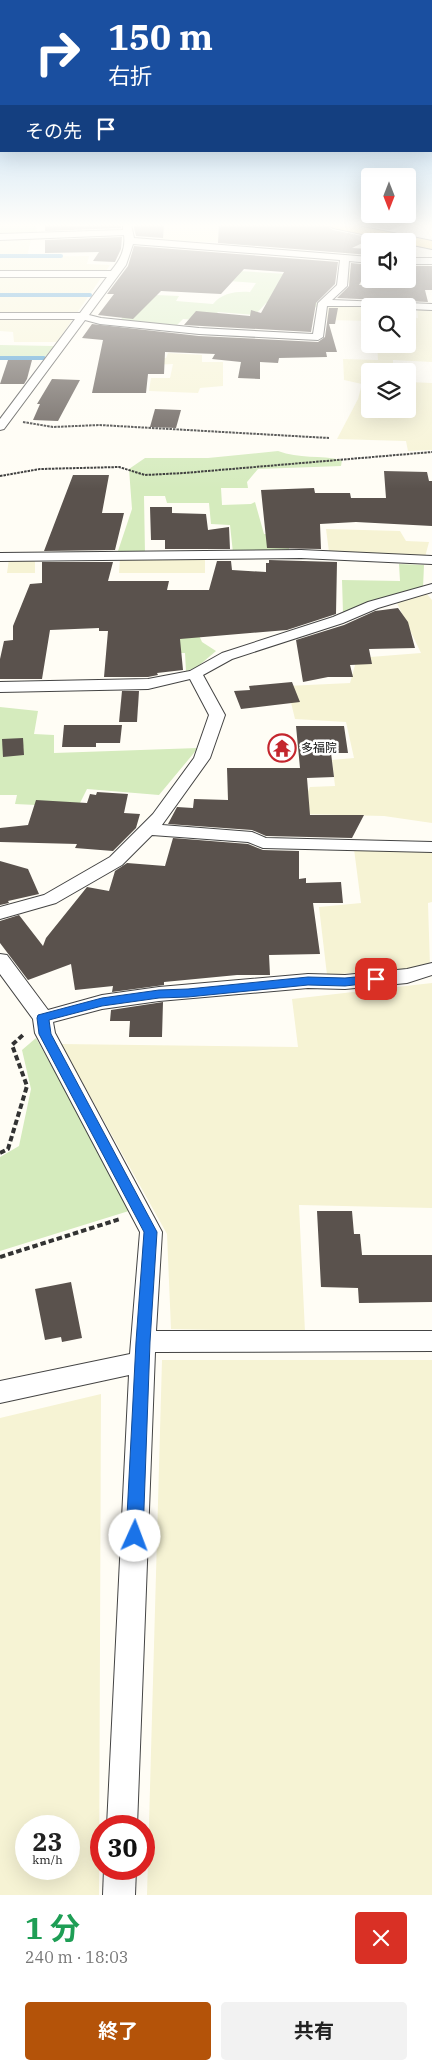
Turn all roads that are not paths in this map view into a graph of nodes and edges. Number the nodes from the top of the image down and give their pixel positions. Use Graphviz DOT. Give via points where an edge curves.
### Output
graph roads {
  1 [pos="86,312"];
  2 [pos="322,312"];
  3 [pos="0,316"];
  4 [pos="83,316"];
  5 [pos="0,408"];
  6 [pos="12,408"];
  7 [pos="3,423"];
  8 [pos="0,557"];
  9 [pos="432,560"];
  10 [pos="432,570"];
  11 [pos="431,588"];
  12 [pos="195,674"];
  13 [pos="0,686"];
  14 [pos="147,829"];
  15 [pos="432,847"];
  16 [pos="0,913"];
  17 [pos="0,960"];
  18 [pos="432,969"];
  19 [pos="43,1018"];
  20 [pos="432,1341"];
  21 [pos="142,1352"];
  22 [pos="0,1392"];
  23 [pos="122,1815"];
  24 [pos="120,1880"];
  25 [pos="119,1895"];
  1 -- 4 [label="street"];
  2 -- 4 [label="street" via="318,337 199,331 100,321"];
  3 -- 4 [label="street"];
  4 -- 6 [label="street"];
  5 -- 6 [label="street"];
  6 -- 7 [label="street"];
  8 -- 9 [label="street" via="301,554"];
  10 -- 11 [label="street"];
  11 -- 12 [label="street" via="227,656"];
  12 -- 13 [label="street" via="148,684"];
  12 -- 14 [label="street" via="217,715 202,758"];
  14 -- 15 [label="street" via="252,837 263,843"];
  14 -- 16 [label="street" via="116,861 50,899"];
  17 -- 19 [label="street"];
  18 -- 19 [label="street" via="407,976 345,982 308,981 159,994 102,1002"];
  19 -- 21 [label="street" via="45,1034 150,1232"];
  20 -- 21 [label="street"];
  21 -- 22 [label="street"];
  21 -- 23 [label="street"];
  24 -- 25 [label="street"];
}
